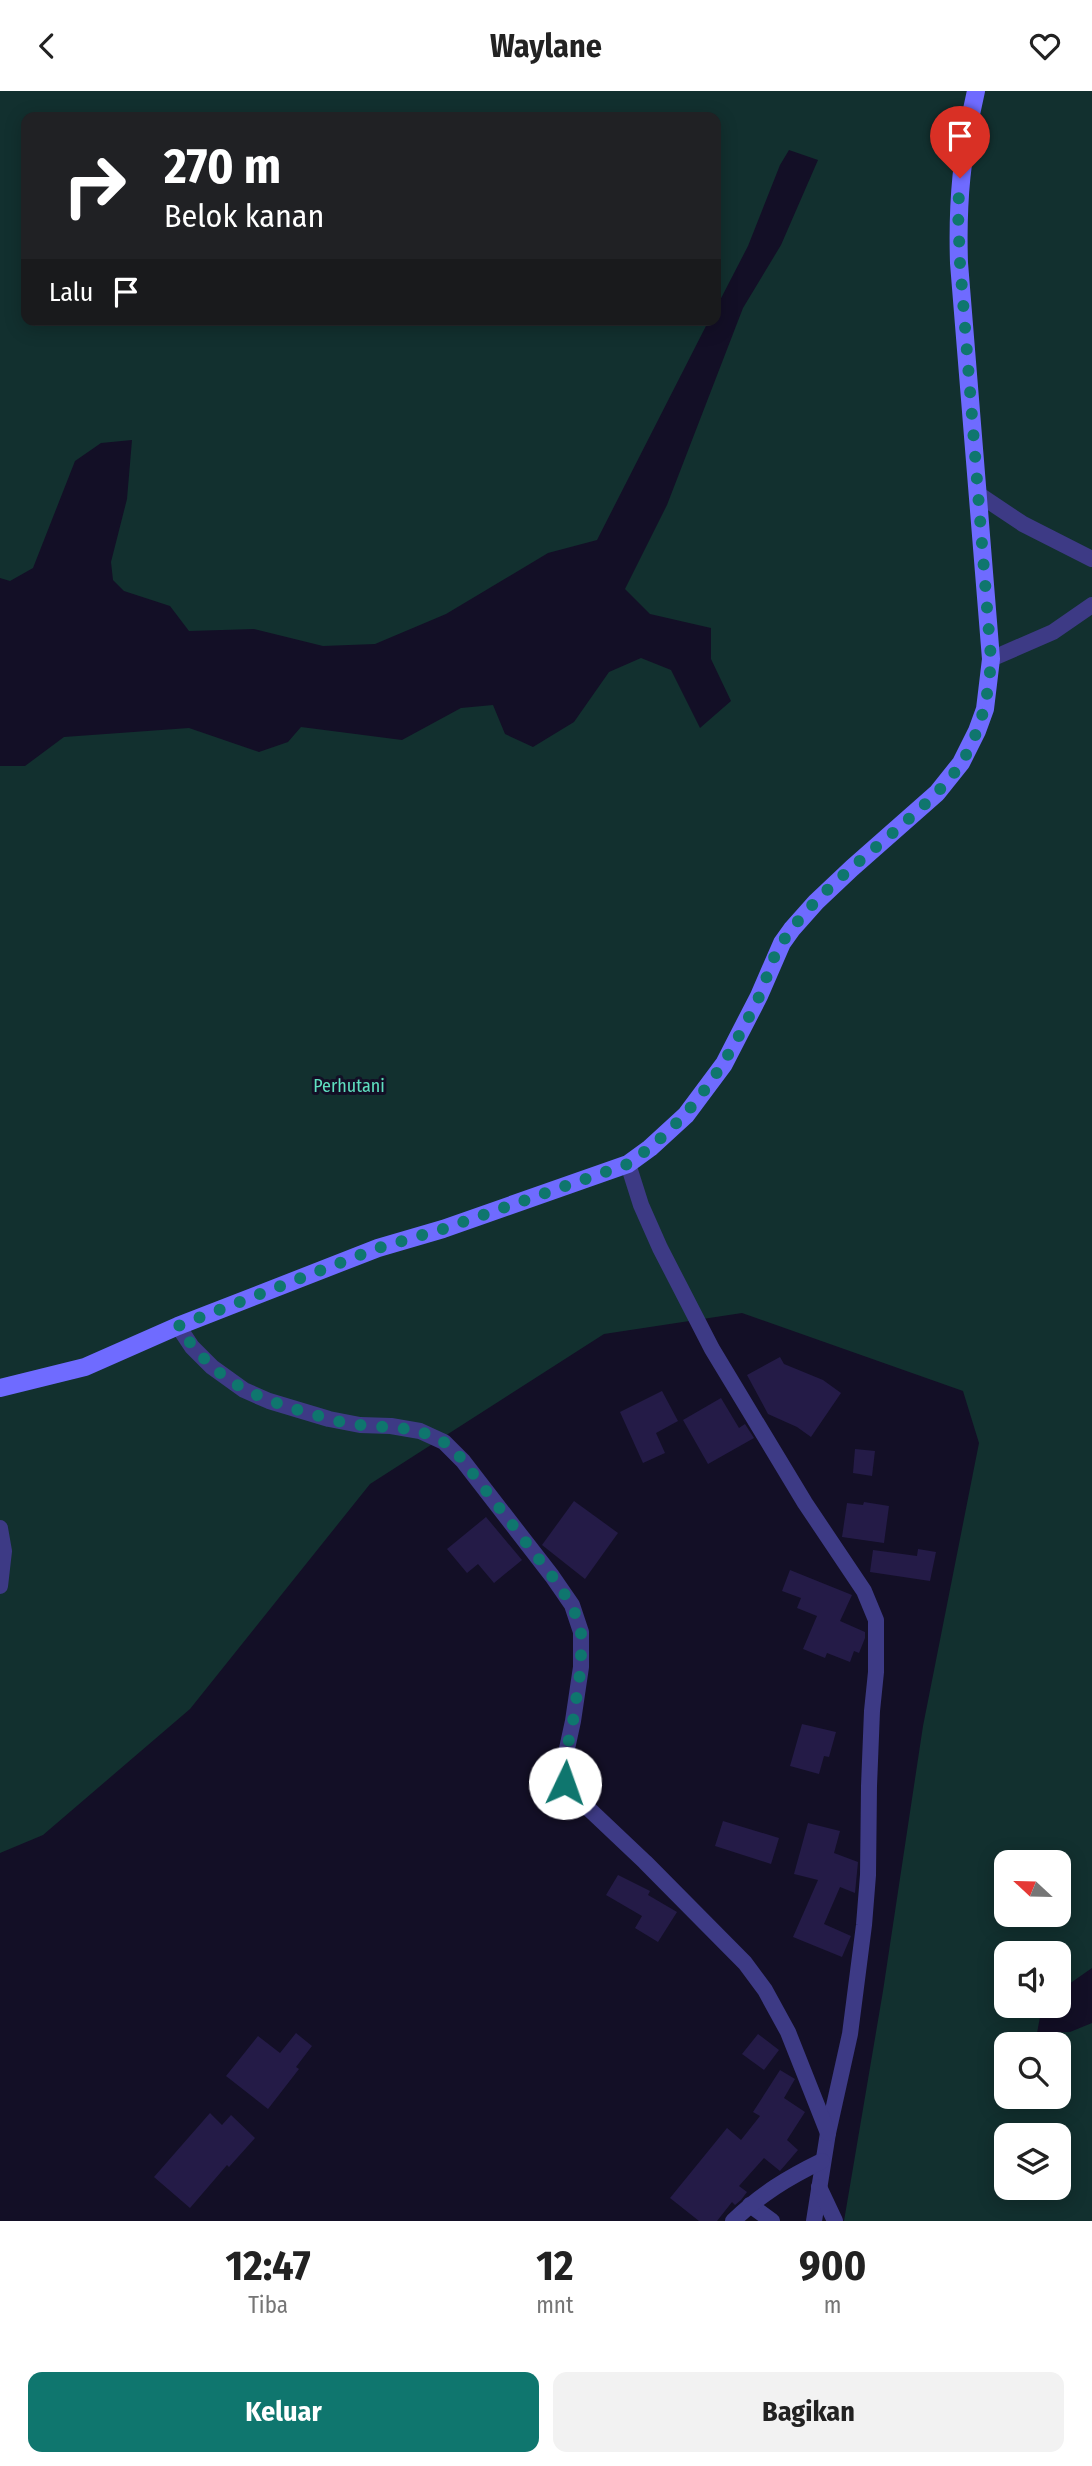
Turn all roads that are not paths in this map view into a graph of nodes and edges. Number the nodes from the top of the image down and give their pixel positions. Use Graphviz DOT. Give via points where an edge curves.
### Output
graph roads {
  1 [pos="976,91"];
  2 [pos="978,495"];
  3 [pos="1092,559"];
  4 [pos="1092,605"];
  5 [pos="991,659"];
  6 [pos="628,1164"];
  7 [pos="178,1326"];
  8 [pos="0,1388"];
  9 [pos="0,1528"];
  10 [pos="0,1586"];
  11 [pos="828,2133"];
  12 [pos="822,2161"];
  13 [pos="819,2187"];
  14 [pos="750,2205"];
  15 [pos="733,2221"];
  16 [pos="772,2221"];
  17 [pos="814,2221"];
  18 [pos="835,2221"];
  1 -- 2 [label="street" via="958,211"];
  2 -- 3 [label="street"];
  2 -- 5 [label="street"];
  4 -- 5 [label="street" via="1053,632"];
  5 -- 6 [label="street" via="985,709 961,764 937,793 852,867 792,929 731,1052 704,1093 668,1134"];
  6 -- 7 [label="street" via="378,1248"];
  6 -- 11 [label="street" via="640,1205 712,1349 864,1591 876,1620 869,1875 850,2034"];
  7 -- 8 [label="street" via="85,1367"];
  7 -- 11 [label="street" via="212,1367 244,1390 329,1419 420,1431 444,1441 463,1461 552,1576 572,1605 581,1632 581,1667 563,1767 570,1791 745,1963 788,2032"];
  9 -- 10 [label="street" via="4,1551"];
  11 -- 12 [label="street"];
  12 -- 13 [label="street"];
  12 -- 14 [label="street" via="787,2178"];
  13 -- 17 [label="street"];
  13 -- 18 [label="street"];
  14 -- 15 [label="street"];
  14 -- 16 [label="street"];
}
